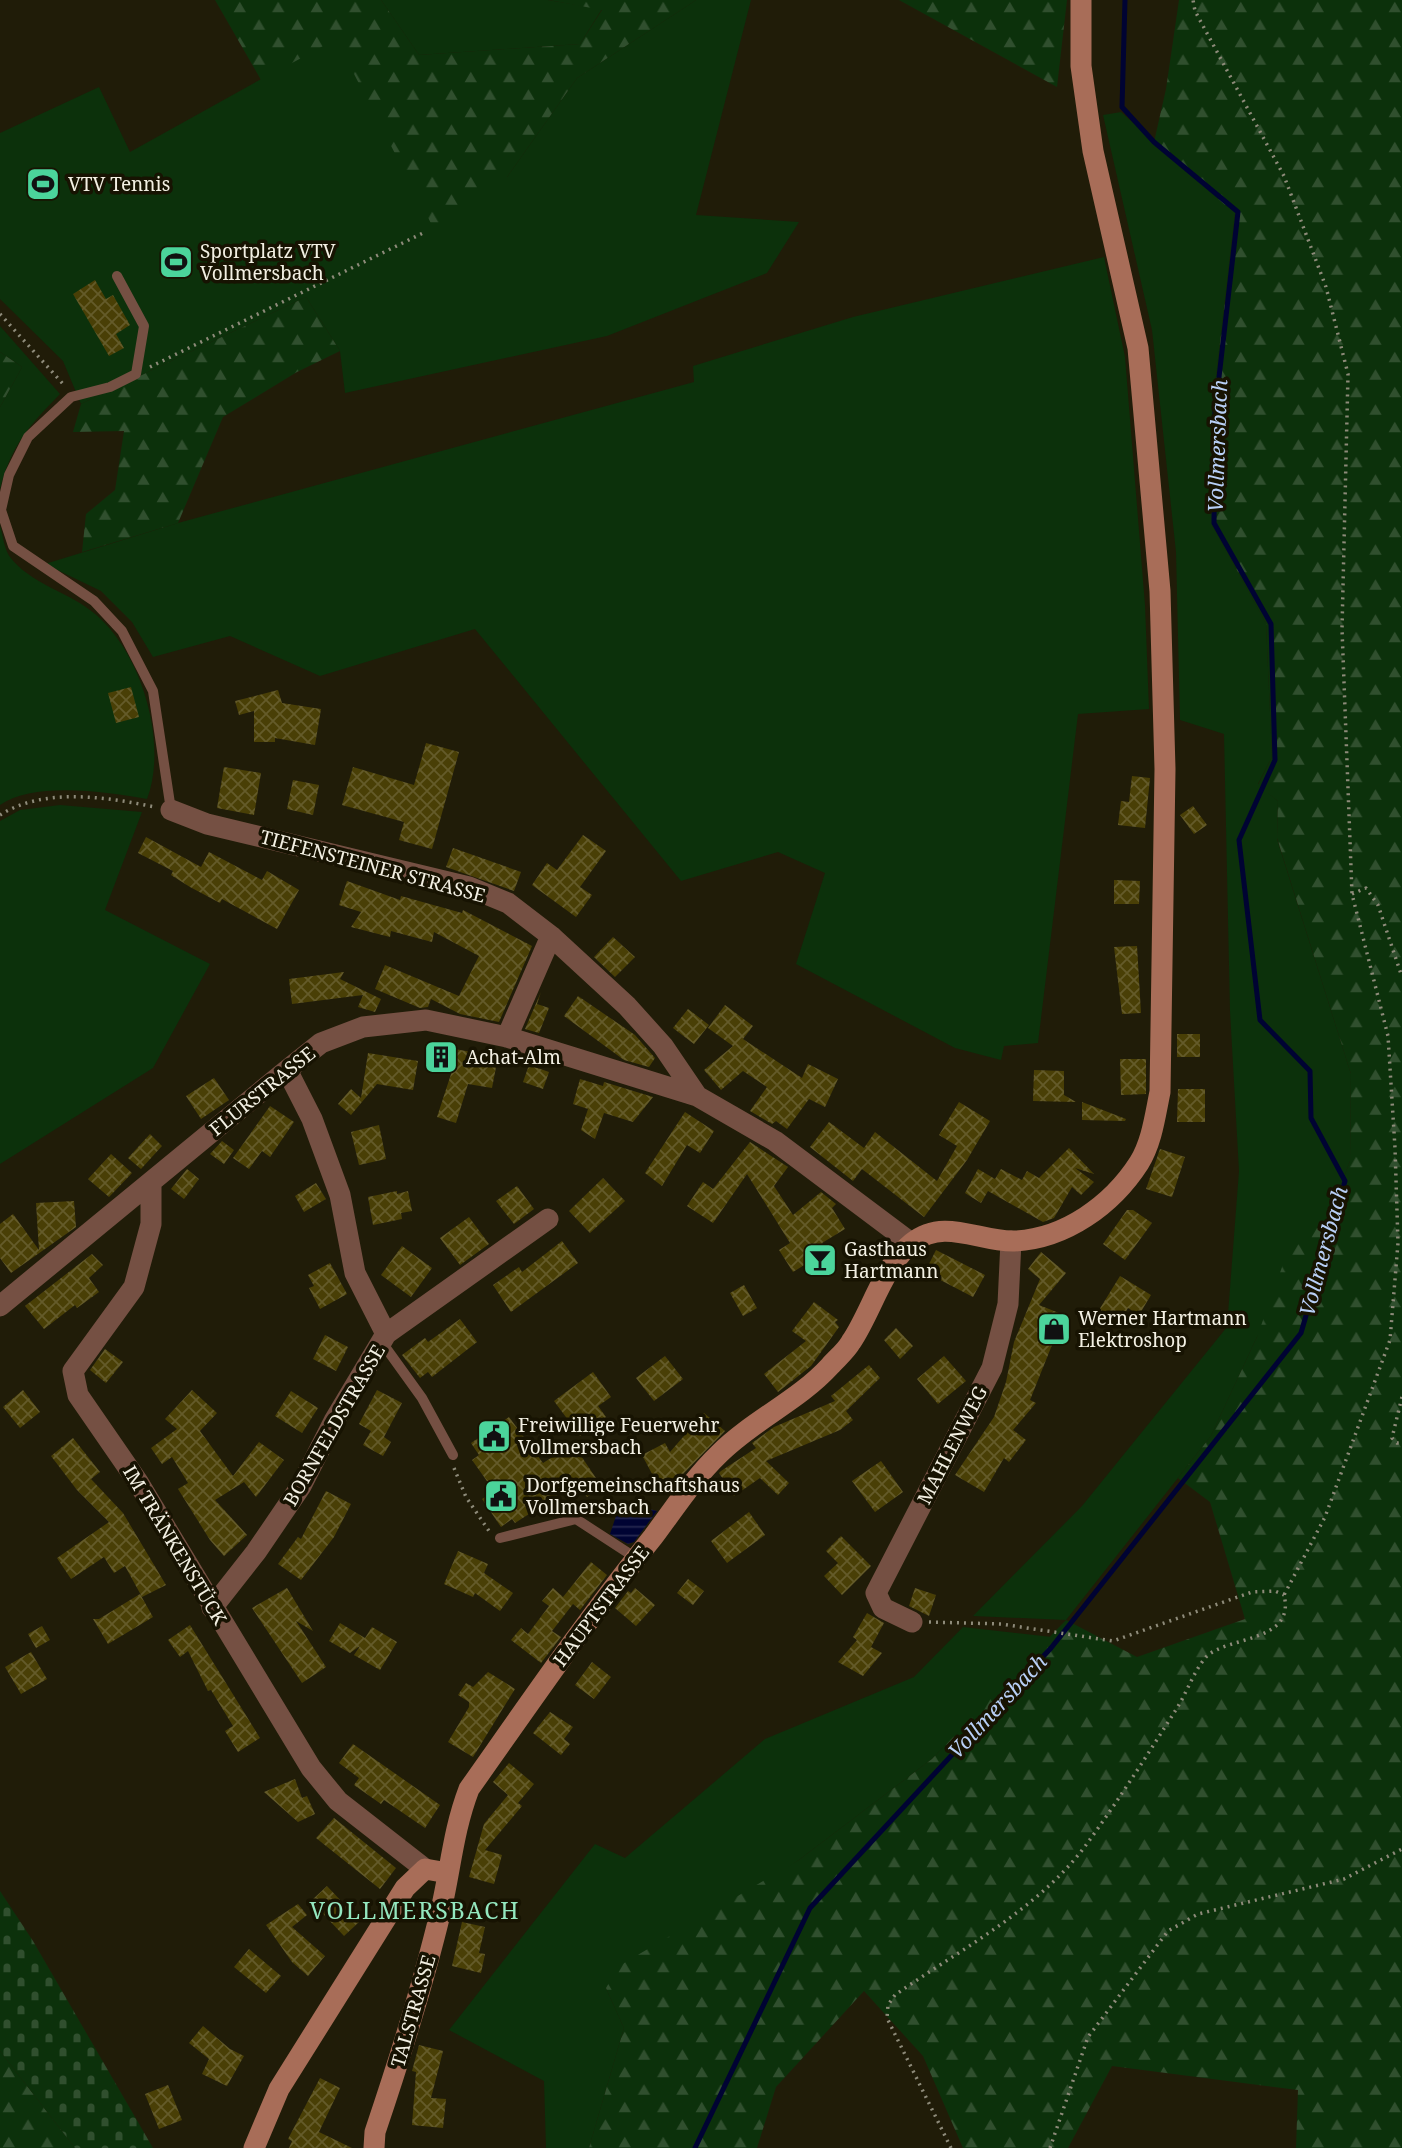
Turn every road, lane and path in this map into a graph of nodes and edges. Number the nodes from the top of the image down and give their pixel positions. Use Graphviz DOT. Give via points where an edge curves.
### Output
graph roads {
  1 [pos="1081,0"];
  2 [pos="1193,0"];
  3 [pos="425,232"];
  4 [pos="117,276"];
  5 [pos="0,314"];
  6 [pos="136,374"];
  7 [pos="71,397"];
  8 [pos="170,810"];
  9 [pos="0,815"];
  10 [pos="1352,894"];
  11 [pos="551,936"];
  12 [pos="1402,977"];
  13 [pos="507,1037"];
  14 [pos="287,1070"];
  15 [pos="697,1096"];
  16 [pos="151,1182"];
  17 [pos="548,1219"];
  18 [pos="1012,1241"];
  19 [pos="911,1243"];
  20 [pos="0,1306"];
  21 [pos="386,1334"];
  22 [pos="1402,1397"];
  23 [pos="1402,1443"];
  24 [pos="453,1455"];
  25 [pos="500,1538"];
  26 [pos="636,1558"];
  27 [pos="1284,1595"];
  28 [pos="212,1608"];
  29 [pos="912,1622"];
  30 [pos="1402,1849"];
  31 [pos="425,1869"];
  32 [pos="448,1873"];
  33 [pos="254,2148"];
  34 [pos="374,2148"];
  35 [pos="951,2148"];
  36 [pos="1050,2148"];
  1 -- 18 [label="main road" via="1081,66 1093,151 1138,348 1160,591 1165,769 1160,1092 1152,1132 1139,1162 1111,1196 1051,1236"];
  2 -- 10 [label="path" via="1284,176 1326,287 1348,374 1342,629"];
  3 -- 6 [label="path"];
  4 -- 6 [label="lane" via="144,326"];
  5 -- 7 [label="path" via="61,377"];
  6 -- 7 [label="lane" via="110,387"];
  7 -- 8 [label="lane" via="28,438 9,475 1,510 13,546 94,601 122,631 153,691"];
  8 -- 9 [label="path" via="118,799 49,798 16,805"];
  8 -- 11 [label="street, TIEFENSTEINER STRASSE" via="207,824 469,887 508,903"];
  10 -- 12 [label="path" via="1366,888 1378,905"];
  10 -- 27 [label="path" via="1388,1037 1398,1243 1390,1340 1325,1517"];
  11 -- 13 [label="street"];
  11 -- 15 [label="street, TIEFENSTEINER STRASSE" via="627,1006 663,1046"];
  13 -- 14 [label="street, FLURSTRASSE" via="426,1020 363,1027 321,1043"];
  13 -- 15 [label="street, FLURSTRASSE"];
  14 -- 16 [label="street, FLURSTRASSE"];
  14 -- 21 [label="street" via="312,1119 340,1195 355,1273"];
  15 -- 19 [label="street, TIEFENSTEINER STRASSE" via="775,1141"];
  16 -- 20 [label="street, FLURSTRASSE"];
  16 -- 28 [label="street, IM TRÄNKENSTÜCK" via="150,1224 134,1287 73,1371 78,1395 138,1482"];
  17 -- 21 [label="street, BORNFELDSTRASSE"];
  18 -- 19 [label="main road" via="944,1230"];
  18 -- 29 [label="street, MAHLENWEG" via="1008,1304 992,1368 876,1593 883,1608"];
  19 -- 26 [label="main road, HAUPTSTRASSE" via="880,1287 851,1343 811,1387 751,1424 717,1456"];
  21 -- 24 [label="lane" via="386,1348 422,1398"];
  21 -- 28 [label="street, BORNFELDSTRASSE" via="301,1486"];
  22 -- 23 [label="path" via="1392,1438"];
  24 -- 25 [label="path" via="466,1497 494,1539"];
  25 -- 26 [label="lane" via="576,1519"];
  26 -- 32 [label="main road, HAUPTSTRASSE" via="469,1789 456,1825"];
  27 -- 29 [label="path" via="1252,1592 1113,1641 1001,1624"];
  27 -- 35 [label="path" via="1287,1607 1282,1618 1265,1633 1207,1656 1084,1847 1028,1904 895,1995 888,2005 887,2018"];
  28 -- 31 [label="street, IM TRÄNKENSTÜCK" via="311,1768 338,1801"];
  30 -- 36 [label="path" via="1344,1879 1198,1914 1168,1931 1088,2037"];
  31 -- 32 [label="main road"];
  31 -- 33 [label="main road" via="405,1888 364,1950 279,2089"];
  32 -- 34 [label="main road, TALSTRASSE" via="410,2029 375,2132"];
}
